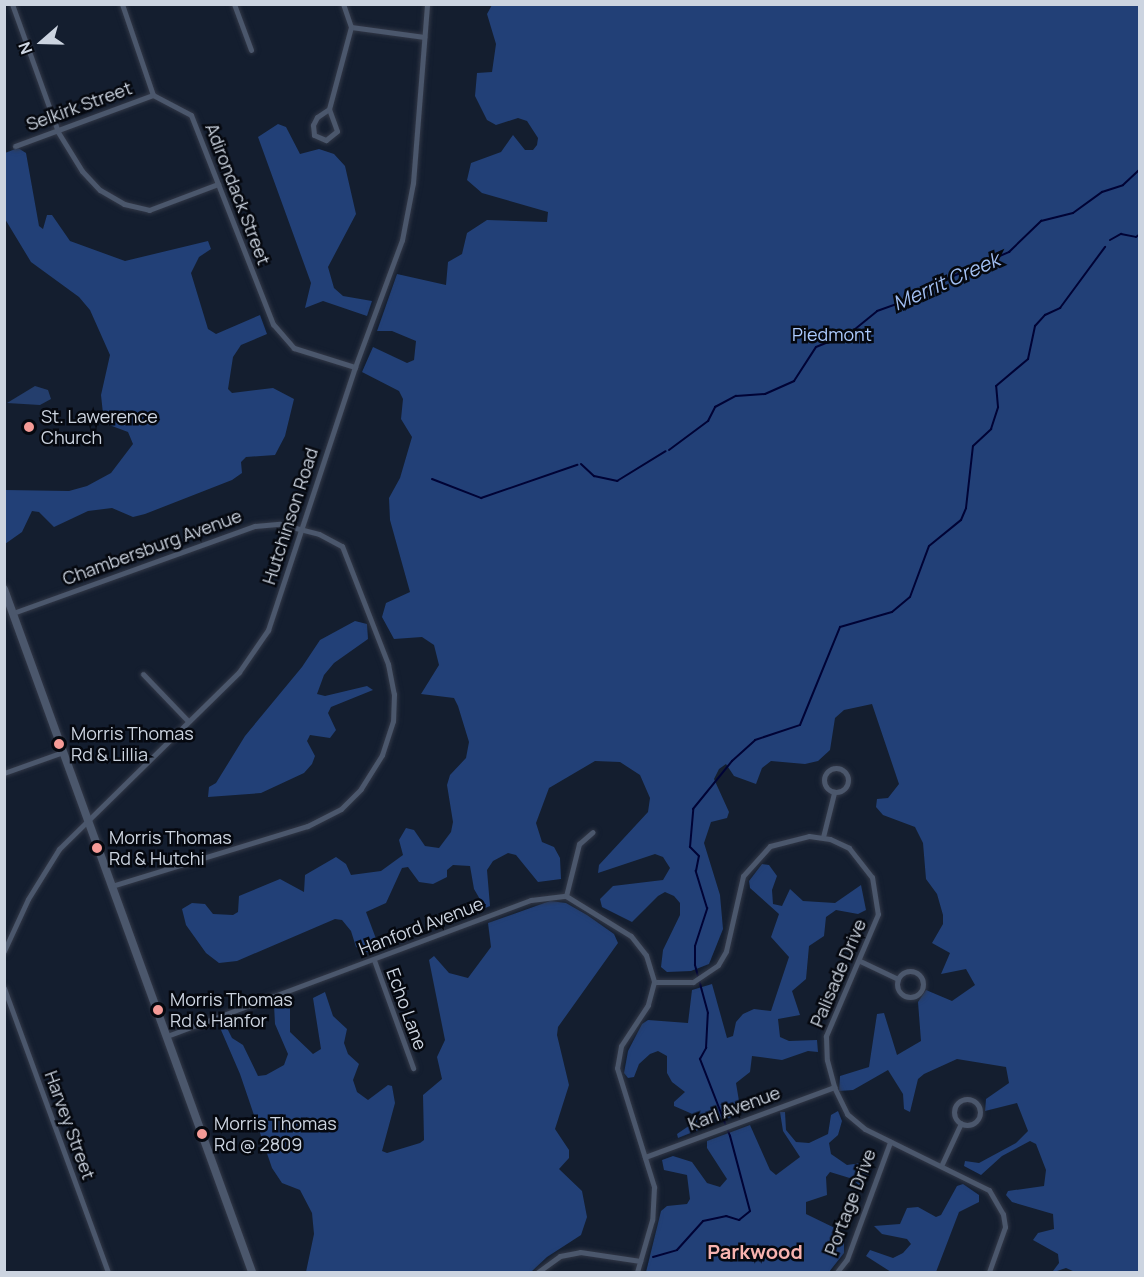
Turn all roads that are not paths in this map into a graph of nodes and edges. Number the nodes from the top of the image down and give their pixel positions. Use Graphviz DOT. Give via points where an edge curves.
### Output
graph roads {
  1 [pos="12,4"];
  2 [pos="122,4"];
  3 [pos="234,4"];
  4 [pos="343,4"];
  5 [pos="428,4"];
  6 [pos="351,27"];
  7 [pos="424,37"];
  8 [pos="251,50"];
  9 [pos="153,94"];
  10 [pos="330,109"];
  11 [pos="58,132"];
  12 [pos="15,146"];
  13 [pos="218,184"];
  14 [pos="355,367"];
  15 [pos="302,530"];
  16 [pos="4,589"];
  17 [pos="13,613"];
  18 [pos="143,674"];
  19 [pos="188,721"];
  20 [pos="63,752"];
  21 [pos="4,773"];
  22 [pos="834,793"];
  23 [pos="89,820"];
  24 [pos="592,832"];
  25 [pos="823,837"];
  26 [pos="112,886"];
  27 [pos="566,896"];
  28 [pos="4,951"];
  29 [pos="374,960"];
  30 [pos="860,962"];
  31 [pos="898,979"];
  32 [pos="654,982"];
  33 [pos="4,988"];
  34 [pos="167,1036"];
  35 [pos="413,1068"];
  36 [pos="834,1087"];
  37 [pos="962,1123"];
  38 [pos="890,1142"];
  39 [pos="645,1157"];
  40 [pos="942,1164"];
  41 [pos="640,1261"];
  42 [pos="108,1272"];
  43 [pos="252,1272"];
  44 [pos="538,1272"];
  45 [pos="637,1272"];
  46 [pos="837,1272"];
  47 [pos="989,1272"];
  1 -- 11 [label="street"];
  2 -- 9 [label="street"];
  3 -- 8 [label="street"];
  4 -- 6 [label="street"];
  5 -- 7 [label="street, Hutchinson Road"];
  6 -- 7 [label="street"];
  6 -- 10 [label="street"];
  7 -- 14 [label="street, Hutchinson Road" via="413,183 402,240"];
  9 -- 11 [label="street, Selkirk Street"];
  9 -- 13 [label="street, Adirondack Street" via="191,115"];
  10 -- 10 [label="street" via="317,117 313,125 314,135 326,141 337,131"];
  11 -- 12 [label="street, Selkirk Street"];
  11 -- 13 [label="street" via="82,171 100,190 124,204 149,210"];
  13 -- 14 [label="street, Adirondack Street" via="282,338 294,348"];
  14 -- 15 [label="street, Hutchinson Road"];
  15 -- 17 [label="street, Chambersburg Avenue" via="280,524 255,526"];
  15 -- 19 [label="street, Hutchinson Road" via="268,630 239,672"];
  15 -- 26 [label="street, Chambersburg Avenue" via="342,546 388,664 394,694 393,720 382,755 361,789 332,813 306,826"];
  16 -- 17 [label="main road"];
  17 -- 20 [label="main road"];
  18 -- 19 [label="street"];
  19 -- 23 [label="street, Hutchinson Road"];
  20 -- 21 [label="street"];
  20 -- 23 [label="main road"];
  22 -- 22 [label="street" via="844,790 848,783 848,776 838,768 827,772 824,779 826,787"];
  22 -- 25 [label="street"];
  23 -- 26 [label="main road"];
  23 -- 28 [label="street, Hutchinson Road" via="59,849 27,899"];
  24 -- 27 [label="street" via="579,844"];
  25 -- 30 [label="street, Palisade Drive" via="858,856 876,888 878,914"];
  25 -- 32 [label="street" via="783,840 752,862 738,888 726,951 712,972 693,982"];
  26 -- 34 [label="main road"];
  27 -- 29 [label="street, Hanford Avenue" via="531,900"];
  27 -- 32 [label="street" via="631,936 646,955"];
  29 -- 34 [label="street, Hanford Avenue"];
  29 -- 35 [label="street, Echo Lane"];
  30 -- 31 [label="street"];
  30 -- 36 [label="street, Palisade Drive" via="826,1036"];
  31 -- 31 [label="street" via="898,990 904,996 913,997 922,988 922,980 913,971"];
  32 -- 39 [label="street" via="648,1005 621,1046 617,1068"];
  33 -- 42 [label="street, Harvey Street"];
  34 -- 43 [label="main road"];
  36 -- 38 [label="street, Palisade Drive" via="854,1122"];
  36 -- 39 [label="street, Karl Avenue"];
  37 -- 37 [label="street" via="972,1123 978,1117 978,1105 971,1100 959,1101 954,1108 955,1117"];
  37 -- 40 [label="street"];
  38 -- 40 [label="street, Palisade Drive"];
  38 -- 46 [label="street, Portage Drive" via="852,1248"];
  39 -- 41 [label="street" via="654,1187 652,1220"];
  40 -- 47 [label="street, Palisade Drive" via="979,1182 997,1200 1005,1227"];
  41 -- 44 [label="street" via="580,1252 560,1256"];
  41 -- 45 [label="street"];
}
